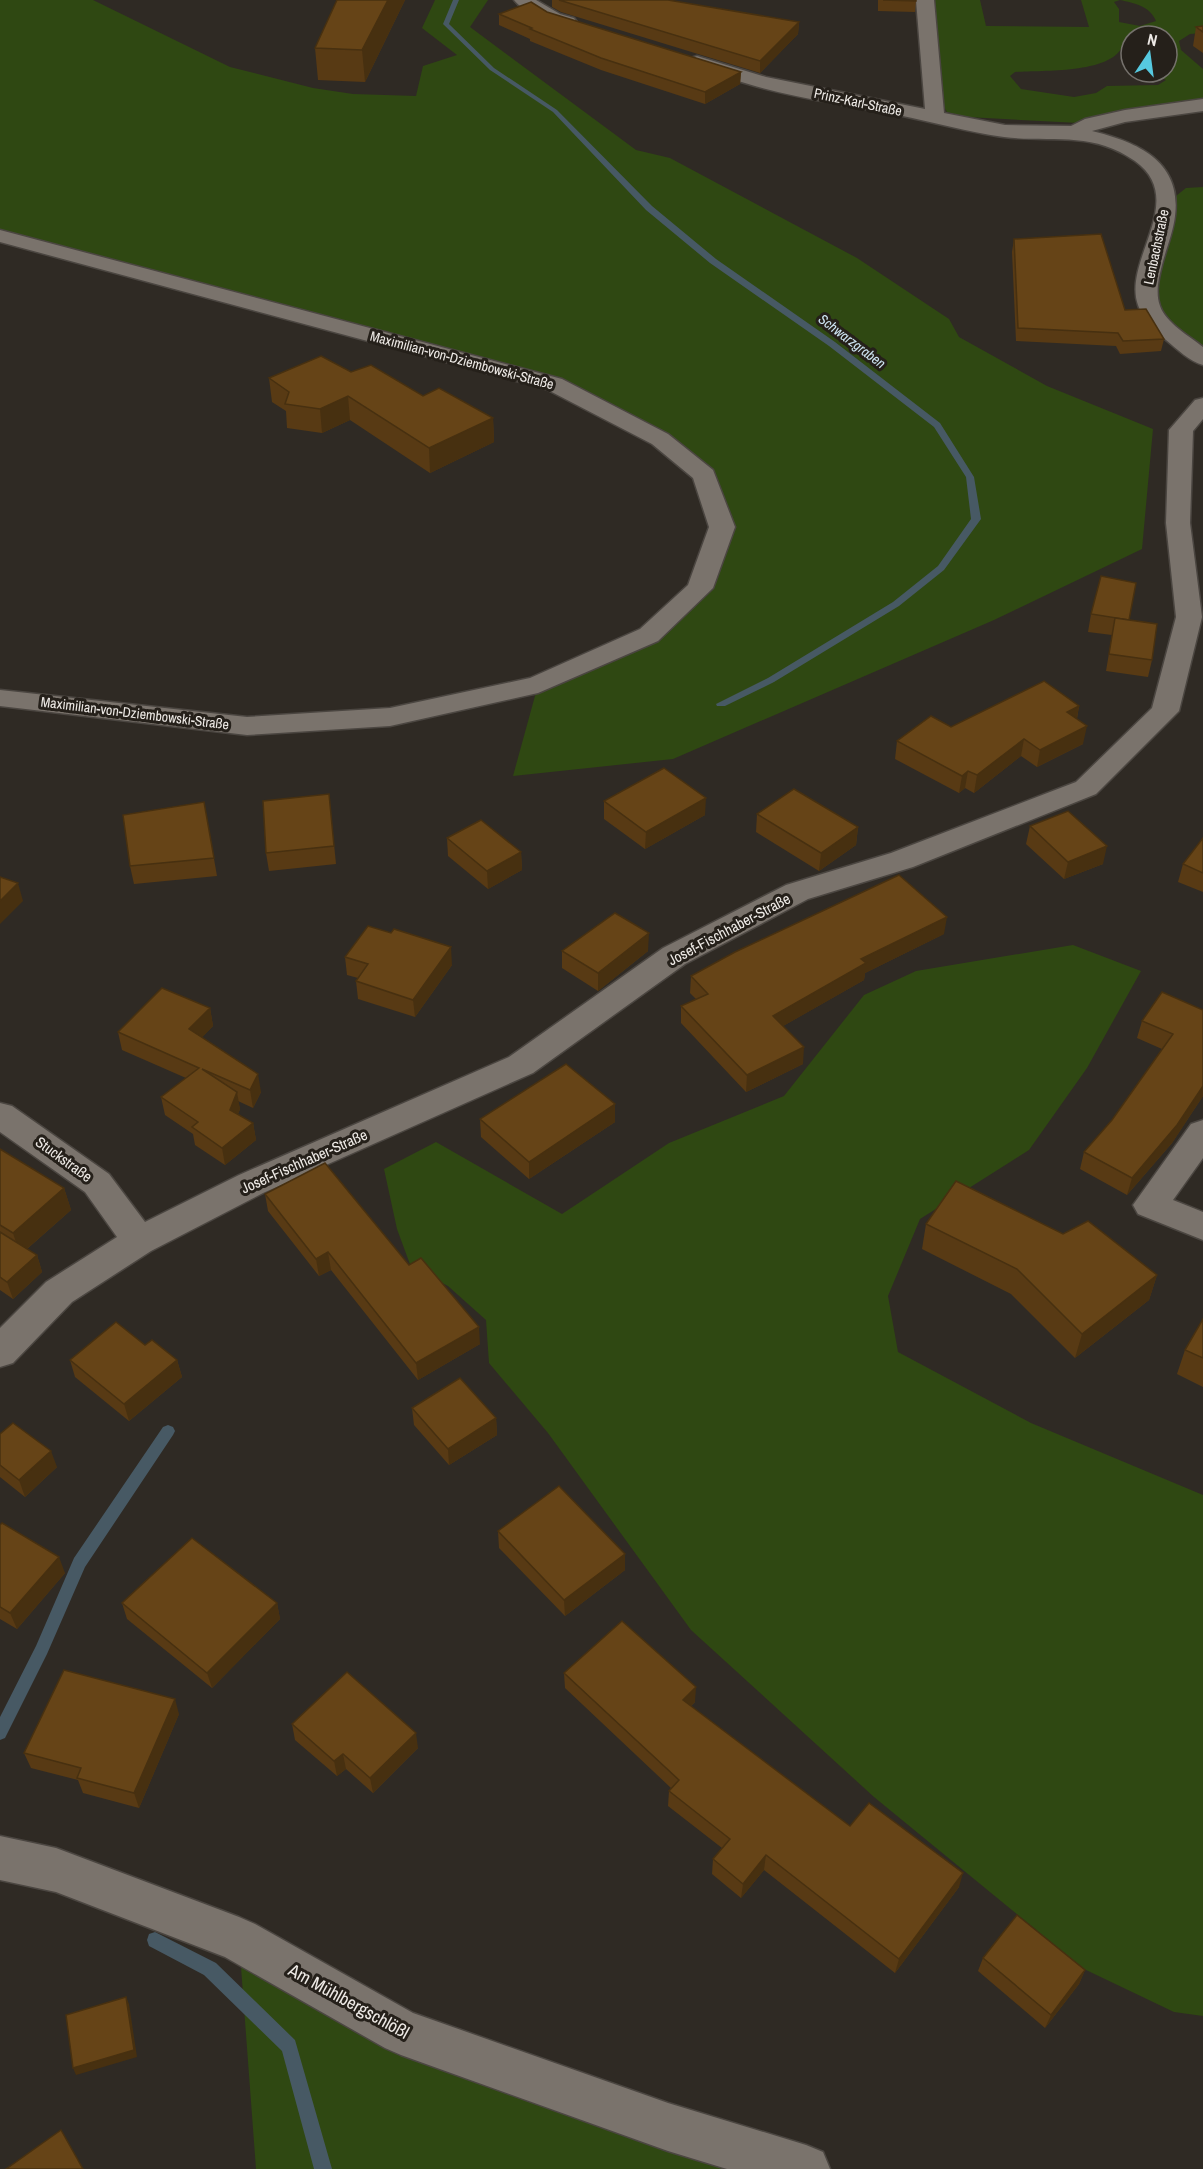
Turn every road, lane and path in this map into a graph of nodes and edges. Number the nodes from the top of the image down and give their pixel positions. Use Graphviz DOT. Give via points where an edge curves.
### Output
graph roads {
  1 [pos="523,0"];
  2 [pos="925,0"];
  3 [pos="586,28"];
  4 [pos="674,55"];
  5 [pos="1203,105"];
  6 [pos="935,118"];
  7 [pos="1075,132"];
  8 [pos="0,236"];
  9 [pos="1203,358"];
  10 [pos="1203,405"];
  11 [pos="0,698"];
  12 [pos="0,1115"];
  13 [pos="1203,1133"];
  14 [pos="1203,1226"];
  15 [pos="139,1241"];
  16 [pos="0,1352"];
  17 [pos="0,1858"];
  18 [pos="806,2169"];
  1 -- 3 [label="street" via="554,18"];
  2 -- 6 [label="street"];
  4 -- 6 [label="street, Prinz-Karl-Straße" via="762,82"];
  5 -- 7 [label="street, Prinz-Karl-Straße" via="1125,116 1092,123"];
  6 -- 7 [label="street, Prinz-Karl-Straße" via="1005,131"];
  7 -- 9 [label="street, Lenbachstraße" via="1116,142 1151,162 1166,186 1165,216 1146,293 1151,311"];
  8 -- 11 [label="street, Maximilian-von-Dziembowski-Straße" via="554,384 660,439 704,475 722,527 700,588 649,635 538,685 390,717 247,726"];
  10 -- 15 [label="street, Josef-Fischhaber-Straße" via="1181,430 1178,522 1189,617 1165,711 1086,788 902,860 797,892 674,956 521,1065 251,1184"];
  12 -- 15 [label="street, Stuckstraße" via="97,1183"];
  13 -- 14 [label="street" via="1150,1205"];
  15 -- 16 [label="street, Josef-Fischhaber-Straße" via="58,1292"];
  17 -- 18 [label="street, Am Mühlbergschlößl" via="56,1870 239,1940 401,2032 668,2127"];
}
